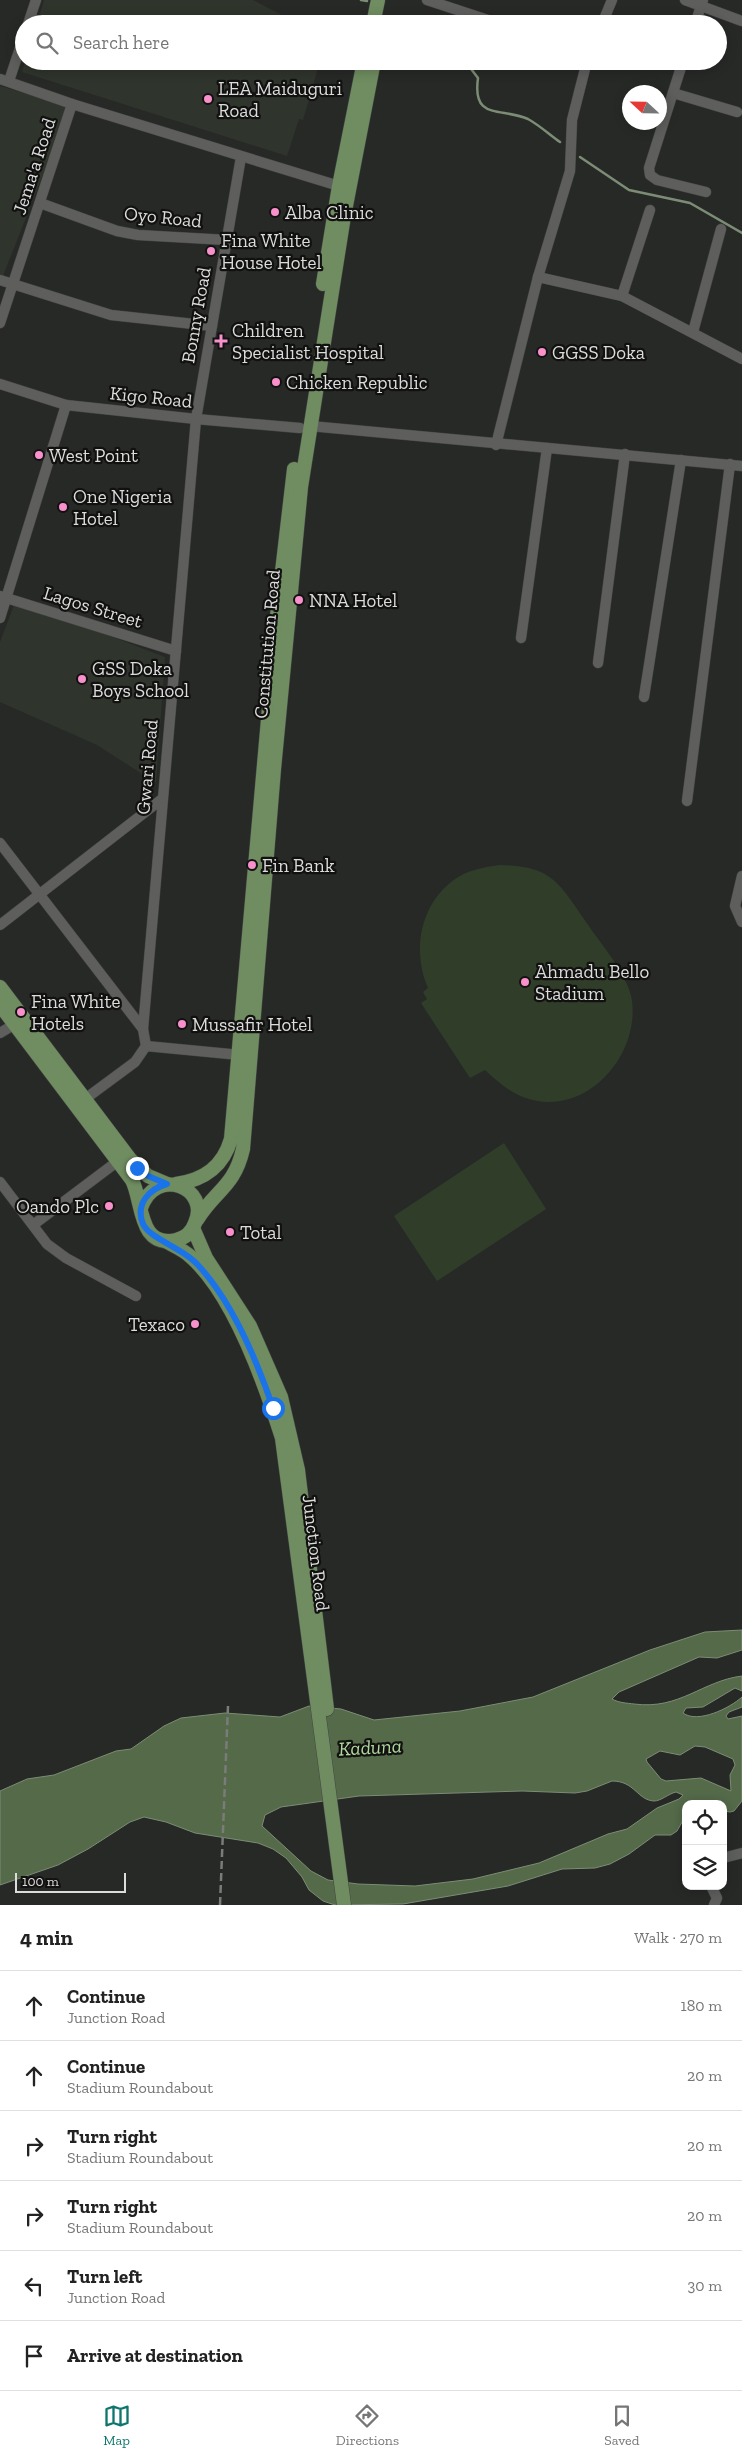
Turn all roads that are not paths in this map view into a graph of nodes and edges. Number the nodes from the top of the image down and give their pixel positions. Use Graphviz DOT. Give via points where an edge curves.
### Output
graph roads {
  1 [pos="35,0"];
  2 [pos="427,0"];
  3 [pos="612,0"];
  4 [pos="685,0"];
  5 [pos="382,1"];
  6 [pos="701,4"];
  7 [pos="31,15"];
  8 [pos="379,15"];
  9 [pos="473,15"];
  10 [pos="606,15"];
  11 [pos="742,21"];
  12 [pos="15,56"];
  13 [pos="362,70"];
  14 [pos="372,70"];
  15 [pos="585,70"];
  16 [pos="680,70"];
  17 [pos="4,80"];
  18 [pos="673,93"];
  19 [pos="72,104"];
  20 [pos="737,112"];
  21 [pos="241,158"];
  22 [pos="339,186"];
  23 [pos="706,192"];
  24 [pos="40,203"];
  25 [pos="650,210"];
  26 [pos="721,229"];
  27 [pos="227,240"];
  28 [pos="538,276"];
  29 [pos="0,280"];
  30 [pos="14,284"];
  31 [pos="622,296"];
  32 [pos="0,323"];
  33 [pos="212,326"];
  34 [pos="693,332"];
  35 [pos="742,359"];
  36 [pos="0,384"];
  37 [pos="66,405"];
  38 [pos="196,420"];
  39 [pos="305,427"];
  40 [pos="496,445"];
  41 [pos="547,448"];
  42 [pos="625,454"];
  43 [pos="681,460"];
  44 [pos="730,464"];
  45 [pos="742,466"];
  46 [pos="3,597"];
  47 [pos="0,618"];
  48 [pos="522,638"];
  49 [pos="176,651"];
  50 [pos="598,663"];
  51 [pos="644,697"];
  52 [pos="162,799"];
  53 [pos="687,801"];
  54 [pos="0,843"];
  55 [pos="261,871"];
  56 [pos="742,876"];
  57 [pos="41,894"];
  58 [pos="742,922"];
  59 [pos="0,925"];
  60 [pos="0,987"];
  61 [pos="0,1005"];
  62 [pos="15,1024"];
  63 [pos="143,1029"];
  64 [pos="0,1033"];
  65 [pos="146,1046"];
  66 [pos="240,1055"];
  67 [pos="85,1098"];
  68 [pos="118,1161"];
  69 [pos="0,1182"];
  70 [pos="171,1184"];
  71 [pos="141,1208"];
  72 [pos="195,1224"];
  73 [pos="34,1225"];
  74 [pos="165,1241"];
  75 [pos="136,1296"];
  76 [pos="318,1677"];
  77 [pos="742,1853"];
  78 [pos="727,1857"];
  79 [pos="712,1890"];
  80 [pos="344,1905"];
  81 [pos="353,1905"];
  82 [pos="714,1905"];
  1 -- 7 [label="street"];
  2 -- 9 [label="street"];
  3 -- 10 [label="street"];
  4 -- 6 [label="street"];
  5 -- 8 [label="main road"];
  6 -- 11 [label="street"];
  12 -- 17 [label="street"];
  13 -- 22 [label="main road, Constitution Road"];
  14 -- 39 [label="main road, Constitution Road"];
  15 -- 28 [label="street" via="572,120 570,171"];
  16 -- 18 [label="street"];
  17 -- 19 [label="street"];
  18 -- 20 [label="street"];
  18 -- 23 [label="street" via="649,168 650,175 657,180"];
  19 -- 21 [label="street"];
  19 -- 24 [label="street, Jema'a Road"];
  21 -- 22 [label="street"];
  21 -- 27 [label="street, Bonny Road"];
  22 -- 39 [label="main road, Constitution Road"];
  24 -- 27 [label="street, Oyo Road" via="117,231"];
  24 -- 30 [label="street, Jema'a Road"];
  25 -- 31 [label="street"];
  26 -- 34 [label="street"];
  27 -- 33 [label="street, Bonny Road"];
  28 -- 31 [label="street"];
  28 -- 40 [label="street"];
  29 -- 30 [label="street"];
  30 -- 32 [label="street, Jema'a Road"];
  30 -- 33 [label="street" via="111,315"];
  31 -- 34 [label="street"];
  33 -- 38 [label="street, Bonny Road"];
  34 -- 35 [label="street"];
  36 -- 37 [label="street, Kigo Road"];
  37 -- 38 [label="street, Kigo Road"];
  37 -- 46 [label="street"];
  38 -- 39 [label="street, Kigo Road"];
  38 -- 49 [label="street, Gwari Road"];
  39 -- 40 [label="street, Kigo Road"];
  39 -- 55 [label="main road, Constitution Road"];
  40 -- 41 [label="street, Kigo Road"];
  41 -- 42 [label="street, Kigo Road"];
  41 -- 48 [label="street"];
  42 -- 43 [label="street, Kigo Road"];
  42 -- 50 [label="street"];
  43 -- 44 [label="street, Kigo Road"];
  43 -- 51 [label="street"];
  44 -- 45 [label="street, Kigo Road"];
  44 -- 53 [label="street"];
  46 -- 47 [label="street"];
  46 -- 49 [label="street, Lagos Street"];
  49 -- 52 [label="street, Gwari Road"];
  52 -- 57 [label="street"];
  52 -- 63 [label="street, Gwari Road"];
  54 -- 57 [label="street, Gwari Road"];
  55 -- 66 [label="main road, Constitution Road"];
  55 -- 72 [label="main road, Constitution Road" via="243,1149 232,1180 206,1206"];
  56 -- 58 [label="street" via="734,906"];
  57 -- 59 [label="street"];
  57 -- 63 [label="street, Gwari Road"];
  60 -- 67 [label="main road"];
  61 -- 62 [label="main road"];
  62 -- 64 [label="street"];
  62 -- 68 [label="main road"];
  63 -- 65 [label="street, Gwari Road"];
  65 -- 66 [label="street"];
  65 -- 67 [label="street" via="135,1062"];
  66 -- 70 [label="main road, Constitution Road" via="228,1151 207,1174 186,1183"];
  67 -- 70 [label="main road" via="137,1168 148,1176"];
  68 -- 71 [label="main road" via="136,1188"];
  68 -- 73 [label="street"];
  69 -- 73 [label="street"];
  70 -- 71 [label="main road" via="150,1191"];
  70 -- 72 [label="main road" via="184,1188 196,1202"];
  71 -- 74 [label="main road" via="141,1216 149,1232"];
  72 -- 74 [label="main road" via="181,1238"];
  72 -- 76 [label="main road, Junction Road" via="206,1258 250,1326 282,1397 298,1470"];
  73 -- 75 [label="street" via="47,1244 66,1258"];
  74 -- 76 [label="main road, Junction Road" via="190,1256 211,1281 261,1373 282,1438"];
  76 -- 80 [label="main road, Junction Road"];
  76 -- 81 [label="main road, Junction Road"];
  77 -- 78 [label="street"];
  79 -- 82 [label="street" via="717,1898"];
}
